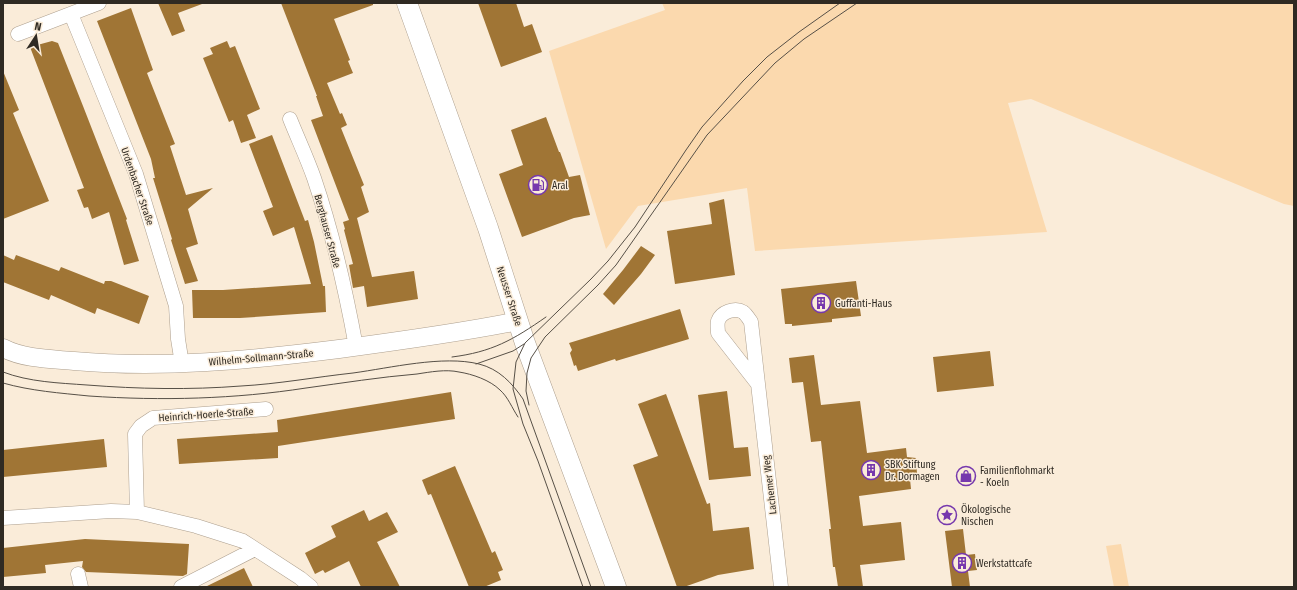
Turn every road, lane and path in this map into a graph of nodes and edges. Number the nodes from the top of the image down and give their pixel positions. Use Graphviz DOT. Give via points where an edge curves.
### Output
graph roads {
  1 [pos="99,3"];
  2 [pos="407,3"];
  3 [pos="71,14"];
  4 [pos="18,34"];
  5 [pos="290,119"];
  6 [pos="518,321"];
  7 [pos="356,346"];
  8 [pos="3,348"];
  9 [pos="182,364"];
  10 [pos="757,383"];
  11 [pos="266,409"];
  12 [pos="137,512"];
  13 [pos="3,518"];
  14 [pos="255,550"];
  15 [pos="181,587"];
  16 [pos="311,587"];
  17 [pos="616,587"];
  18 [pos="781,587"];
  1 -- 3 [label="street"];
  2 -- 6 [label="main road, Neusser Straße" via="467,167"];
  3 -- 4 [label="street"];
  3 -- 9 [label="street, Urdenbacher Straße" via="138,181 176,306"];
  5 -- 7 [label="street, Berghauser Straße" via="314,178 331,234"];
  6 -- 7 [label="street, Wilhelm-Sollmann-Straße" via="474,330"];
  6 -- 17 [label="main road, Neusser Straße"];
  7 -- 9 [label="street, Wilhelm-Sollmann-Straße" via="265,358"];
  8 -- 9 [label="street, Wilhelm-Sollmann-Straße" via="32,357 97,363"];
  10 -- 10 [label="street, Lachemer Weg" via="718,333 719,319 726,313 735,310 743,312 751,322"];
  10 -- 18 [label="street, Lachemer Weg"];
  11 -- 12 [label="street, Heinrich-Hoerle-Straße" via="159,417 141,426 135,434"];
  12 -- 13 [label="street" via="111,510"];
  12 -- 14 [label="street" via="202,528 242,542"];
  14 -- 15 [label="street"];
  14 -- 16 [label="street"];
}
